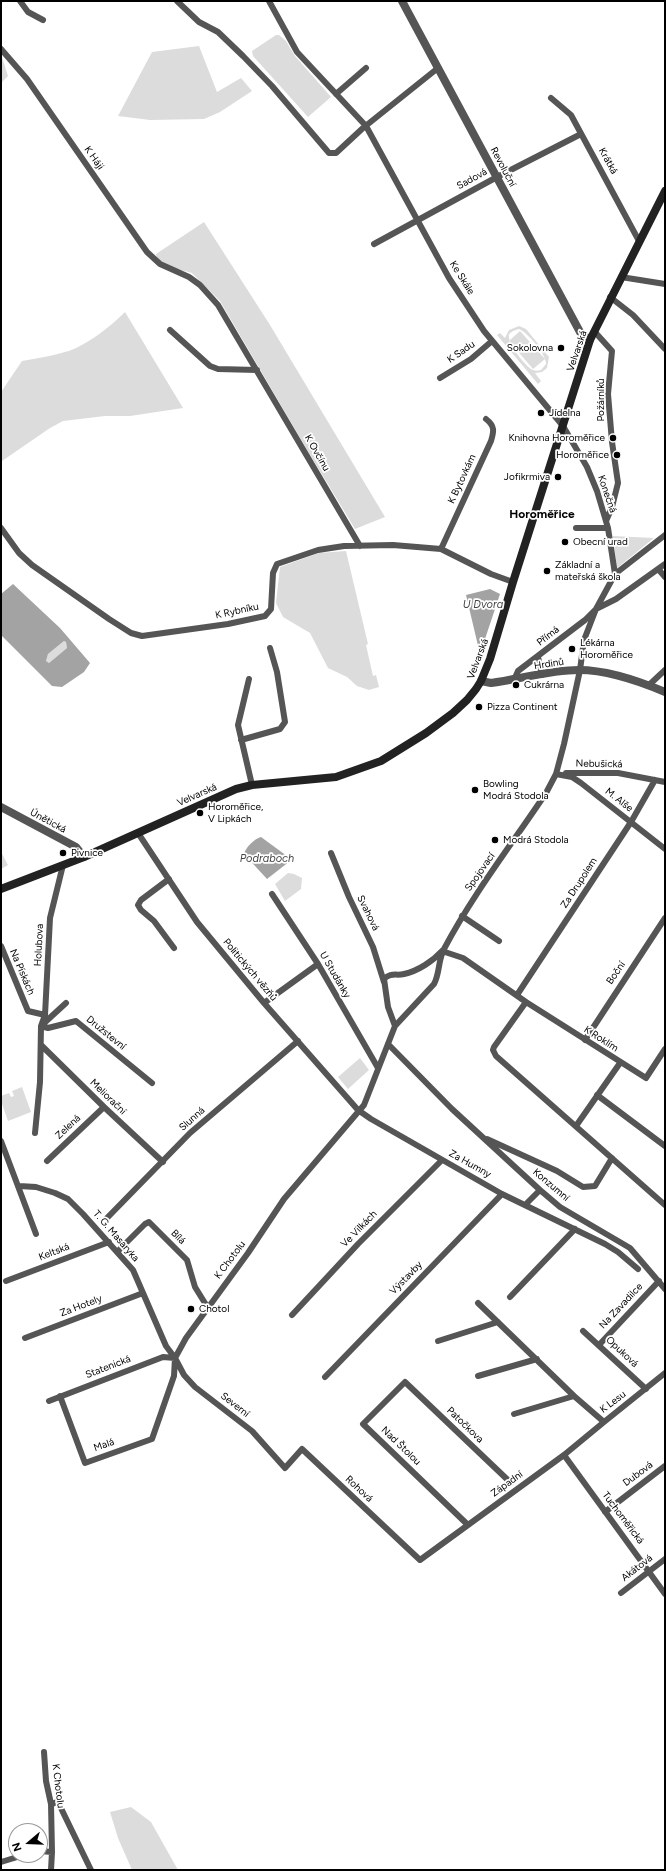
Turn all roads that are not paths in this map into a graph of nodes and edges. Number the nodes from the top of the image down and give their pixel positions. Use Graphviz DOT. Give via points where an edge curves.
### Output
graph roads {
  1 [pos="20,1"];
  2 [pos="177,1"];
  3 [pos="270,1"];
  4 [pos="402,1"];
  5 [pos="43,20"];
  6 [pos="1,49"];
  7 [pos="366,68"];
  8 [pos="438,68"];
  9 [pos="336,94"];
  10 [pos="551,98"];
  11 [pos="366,126"];
  12 [pos="581,134"];
  13 [pos="497,177"];
  14 [pos="665,191"];
  15 [pos="418,220"];
  16 [pos="639,241"];
  17 [pos="374,244"];
  18 [pos="175,272"];
  19 [pos="621,277"];
  20 [pos="665,284"];
  21 [pos="610,297"];
  22 [pos="170,330"];
  23 [pos="594,331"];
  24 [pos="590,340"];
  25 [pos="492,341"];
  26 [pos="665,349"];
  27 [pos="257,370"];
  28 [pos="440,378"];
  29 [pos="486,419"];
  30 [pos="563,426"];
  31 [pos="606,524"];
  32 [pos="1,528"];
  33 [pos="576,528"];
  34 [pos="665,536"];
  35 [pos="360,546"];
  36 [pos="441,549"];
  37 [pos="665,564"];
  38 [pos="659,570"];
  39 [pos="615,574"];
  40 [pos="665,577"];
  41 [pos="513,582"];
  42 [pos="596,609"];
  43 [pos="270,648"];
  44 [pos="538,657"];
  45 [pos="580,670"];
  46 [pos="665,670"];
  47 [pos="542,675"];
  48 [pos="249,679"];
  49 [pos="514,680"];
  50 [pos="481,681"];
  51 [pos="649,685"];
  52 [pos="665,692"];
  53 [pos="240,740"];
  54 [pos="556,774"];
  55 [pos="655,780"];
  56 [pos="665,782"];
  57 [pos="252,785"];
  58 [pos="1,806"];
  59 [pos="631,822"];
  60 [pos="138,833"];
  61 [pos="665,849"];
  62 [pos="331,853"];
  63 [pos="84,856"];
  64 [pos="63,865"];
  65 [pos="169,879"];
  66 [pos="1,889"];
  67 [pos="272,894"];
  68 [pos="462,916"];
  69 [pos="665,918"];
  70 [pos="499,941"];
  71 [pos="1,946"];
  72 [pos="174,948"];
  73 [pos="442,951"];
  74 [pos="318,964"];
  75 [pos="384,982"];
  76 [pos="517,995"];
  77 [pos="526,1002"];
  78 [pos="66,1003"];
  79 [pos="264,1003"];
  80 [pos="45,1015"];
  81 [pos="41,1026"];
  82 [pos="395,1026"];
  83 [pos="585,1040"];
  84 [pos="298,1041"];
  85 [pos="388,1044"];
  86 [pos="41,1045"];
  87 [pos="665,1049"];
  88 [pos="620,1063"];
  89 [pos="378,1068"];
  90 [pos="152,1083"];
  91 [pos="597,1095"];
  92 [pos="104,1107"];
  93 [pos="358,1110"];
  94 [pos="576,1126"];
  95 [pos="36,1133"];
  96 [pos="481,1136"];
  97 [pos="1,1141"];
  98 [pos="665,1146"];
  99 [pos="612,1158"];
  100 [pos="442,1160"];
  101 [pos="47,1161"];
  102 [pos="163,1162"];
  103 [pos="18,1186"];
  104 [pos="540,1190"];
  105 [pos="502,1194"];
  106 [pos="525,1205"];
  107 [pos="665,1205"];
  108 [pos="107,1218"];
  109 [pos="575,1229"];
  110 [pos="600,1230"];
  111 [pos="36,1234"];
  112 [pos="593,1237"];
  113 [pos="109,1242"];
  114 [pos="118,1252"];
  115 [pos="638,1269"];
  116 [pos="6,1281"];
  117 [pos="659,1281"];
  118 [pos="665,1289"];
  119 [pos="144,1294"];
  120 [pos="510,1297"];
  121 [pos="478,1303"];
  122 [pos="208,1308"];
  123 [pos="292,1315"];
  124 [pos="498,1322"];
  125 [pos="583,1331"];
  126 [pos="25,1338"];
  127 [pos="438,1341"];
  128 [pos="599,1345"];
  129 [pos="175,1358"];
  130 [pos="537,1358"];
  131 [pos="665,1373"];
  132 [pos="478,1376"];
  133 [pos="325,1377"];
  134 [pos="405,1382"];
  135 [pos="646,1389"];
  136 [pos="60,1396"];
  137 [pos="574,1396"];
  138 [pos="49,1401"];
  139 [pos="514,1414"];
  140 [pos="604,1422"];
  141 [pos="152,1439"];
  142 [pos="564,1455"];
  143 [pos="665,1466"];
  144 [pos="284,1468"];
  145 [pos="511,1484"];
  146 [pos="605,1512"];
  147 [pos="468,1525"];
  148 [pos="665,1559"];
  149 [pos="420,1560"];
  150 [pos="649,1570"];
  151 [pos="621,1593"];
  152 [pos="665,1594"];
  153 [pos="44,1752"];
  154 [pos="51,1804"];
  155 [pos="48,1852"];
  156 [pos="52,1852"];
  157 [pos="51,1870"];
  158 [pos="91,1870"];
  1 -- 5 [label="street" via="28,12"];
  2 -- 11 [label="street" via="199,22 218,32 243,56 329,152 336,153"];
  3 -- 9 [label="street, Ke Skále" via="297,52"];
  4 -- 8 [label="street, Revoluční"];
  6 -- 18 [label="street, K Háji" via="26,79 147,252 160,264"];
  7 -- 9 [label="street"];
  8 -- 11 [label="street"];
  8 -- 13 [label="street, Revoluční"];
  9 -- 11 [label="street, Ke Skále"];
  10 -- 12 [label="street, Krátká" via="571,115"];
  11 -- 15 [label="street, Ke Skále"];
  12 -- 13 [label="street, Sadová"];
  12 -- 16 [label="street, Krátká"];
  13 -- 15 [label="street, Sadová"];
  13 -- 24 [label="street, Revoluční" via="580,332"];
  14 -- 16 [label="main road, Velvarská"];
  15 -- 17 [label="street, Sadová"];
  15 -- 25 [label="street, Ke Skále" via="449,278"];
  16 -- 19 [label="main road, Velvarská"];
  18 -- 27 [label="street, K Ovčínu" via="189,277 200,285 218,305"];
  19 -- 20 [label="street"];
  19 -- 21 [label="main road, Velvarská"];
  21 -- 23 [label="main road, Velvarská"];
  21 -- 26 [label="street" via="633,315"];
  22 -- 27 [label="street" via="210,366 218,369"];
  23 -- 24 [label="main road, Velvarská"];
  23 -- 31 [label="street, Požárníků" via="612,351 608,394 618,483"];
  24 -- 30 [label="main road, Velvarská"];
  25 -- 28 [label="street, K Sadu" via="471,359"];
  25 -- 30 [label="street, Ke Skále"];
  27 -- 35 [label="street, K Ovčínu"];
  29 -- 36 [label="street, K Bytovkám" via="492,424 494,431"];
  30 -- 31 [label="street, Konečná" via="587,467"];
  30 -- 41 [label="main road, Velvarská"];
  31 -- 33 [label="street"];
  31 -- 39 [label="street, Konečná"];
  32 -- 35 [label="street, K Rybníku" via="19,553 32,565 131,633 142,636 265,616 271,609 273,573 277,564 318,550"];
  34 -- 39 [label="street"];
  35 -- 36 [label="street, K Rybníku" via="393,545"];
  36 -- 41 [label="street, K Rybníku"];
  37 -- 38 [label="street"];
  38 -- 40 [label="street"];
  38 -- 42 [label="street" via="616,599"];
  39 -- 42 [label="street"];
  41 -- 50 [label="main road, Velvarská"];
  42 -- 44 [label="street, Přímá"];
  42 -- 45 [label="street, Spojovací" via="584,640"];
  43 -- 53 [label="street" via="277,672 285,722 280,729"];
  44 -- 47 [label="street"];
  44 -- 49 [label="street, Přímá" via="518,671"];
  45 -- 47 [label="street, Hrdinů"];
  45 -- 51 [label="street, Hrdinů"];
  45 -- 54 [label="street, Spojovací"];
  46 -- 51 [label="street"];
  47 -- 49 [label="street, Hrdinů"];
  48 -- 53 [label="street" via="238,725"];
  49 -- 50 [label="street, Hrdinů" via="491,683"];
  50 -- 57 [label="main road, Velvarská" via="453,713 382,761 336,777"];
  51 -- 52 [label="street, Hrdinů"];
  53 -- 57 [label="street"];
  54 -- 55 [label="street, Nebušická" via="618,773"];
  54 -- 59 [label="street, M. Alše" via="577,780"];
  54 -- 68 [label="street, Spojovací" via="542,799"];
  55 -- 56 [label="street, Nebušická"];
  55 -- 59 [label="street, Za Drupolem"];
  57 -- 60 [label="main road, Velvarská" via="236,789"];
  58 -- 63 [label="street, Únětická" via="76,847"];
  59 -- 61 [label="street, M. Alše"];
  59 -- 76 [label="street, Za Drupolem"];
  60 -- 63 [label="main road, Velvarská"];
  60 -- 65 [label="street, Politických vězňů"];
  62 -- 75 [label="street, Svahová" via="374,947"];
  63 -- 64 [label="main road, Velvarská"];
  64 -- 66 [label="main road, Velvarská"];
  64 -- 80 [label="street, Holubova" via="50,918"];
  65 -- 72 [label="street" via="138,905"];
  65 -- 79 [label="street, Politických vězňů" via="197,922"];
  67 -- 74 [label="street, U Studánky"];
  68 -- 70 [label="street"];
  68 -- 73 [label="street, Spojovací"];
  69 -- 83 [label="street, Boční"];
  71 -- 80 [label="street, Na Pískách" via="28,1011"];
  73 -- 75 [label="street" via="434,959 410,972 386,976"];
  73 -- 76 [label="street, K Roklím" via="463,958"];
  73 -- 82 [label="street, Spojovací" via="434,984"];
  74 -- 79 [label="street"];
  74 -- 89 [label="street, U Studánky"];
  75 -- 82 [label="street, Svahová" via="388,1007"];
  76 -- 77 [label="street, K Roklím"];
  77 -- 83 [label="street, K Roklím"];
  77 -- 94 [label="street" via="494,1047 494,1053"];
  78 -- 81 [label="street"];
  79 -- 84 [label="street, Politických vězňů"];
  80 -- 81 [label="street, Holubova"];
  81 -- 86 [label="street, Holubova"];
  81 -- 90 [label="street, Družstevní" via="48,1028 76,1021"];
  82 -- 85 [label="street, Spojovací"];
  83 -- 88 [label="street, K Roklím"];
  84 -- 93 [label="street, Politických vězňů"];
  84 -- 102 [label="street, Slunná" via="190,1133"];
  85 -- 89 [label="street, Spojovací"];
  85 -- 96 [label="street, Konzumní"];
  86 -- 92 [label="street, Meliorační"];
  86 -- 95 [label="street, Holubova"];
  87 -- 88 [label="street" via="646,1078"];
  88 -- 91 [label="street, K Roklím"];
  89 -- 93 [label="street, Spojovací" via="368,1098"];
  91 -- 94 [label="street, K Roklím"];
  91 -- 98 [label="street"];
  92 -- 101 [label="street, Zelená"];
  92 -- 102 [label="street, Meliorační"];
  93 -- 100 [label="street, Za Humny"];
  93 -- 122 [label="street, K Chotolu" via="284,1199"];
  94 -- 99 [label="street"];
  96 -- 99 [label="street, Konzumní" via="557,1170 583,1187 595,1186"];
  96 -- 104 [label="street, Konzumní"];
  97 -- 103 [label="street"];
  99 -- 107 [label="street"];
  100 -- 105 [label="street, Za Humny"];
  100 -- 123 [label="street, Ve Vilkách"];
  102 -- 108 [label="street, Slunná"];
  103 -- 111 [label="street"];
  103 -- 113 [label="street, T. G. Masaryka" via="36,1187 68,1199"];
  104 -- 106 [label="street"];
  104 -- 110 [label="street, Konzumní" via="560,1207"];
  105 -- 106 [label="street, Za Humny"];
  105 -- 133 [label="street, Výstavby"];
  106 -- 109 [label="street, Za Humny"];
  109 -- 112 [label="street, Za Humny"];
  109 -- 120 [label="street"];
  110 -- 112 [label="street"];
  110 -- 117 [label="street, Konzumní" via="630,1248"];
  112 -- 115 [label="street, Za Humny" via="618,1252"];
  113 -- 114 [label="street, T. G. Masaryka"];
  113 -- 116 [label="street, Keltská"];
  114 -- 119 [label="street, T. G. Masaryka" via="132,1270"];
  114 -- 122 [label="street, Bílá" via="149,1222 187,1260 195,1287"];
  117 -- 118 [label="street"];
  117 -- 128 [label="street, Na Zavadilce"];
  119 -- 126 [label="street, Za Hotely"];
  119 -- 129 [label="street, T. G. Masaryka" via="166,1346"];
  121 -- 124 [label="street, K Lesu"];
  122 -- 129 [label="street, K Chotolu"];
  124 -- 127 [label="street"];
  124 -- 130 [label="street, K Lesu"];
  125 -- 128 [label="street, Opuková"];
  128 -- 135 [label="street, Opuková"];
  129 -- 136 [label="street, Statenická" via="163,1357"];
  129 -- 141 [label="street, K Chotolu" via="174,1376"];
  129 -- 144 [label="street, Severní" via="184,1375 195,1387 252,1431"];
  130 -- 132 [label="street"];
  130 -- 137 [label="street, K Lesu"];
  131 -- 135 [label="street, K Lesu"];
  134 -- 145 [label="street, Patočkova"];
  134 -- 147 [label="street, Nad Štolou" via="363,1424"];
  135 -- 140 [label="street, K Lesu"];
  136 -- 138 [label="street, Statenická"];
  136 -- 141 [label="street, Malá" via="85,1463"];
  137 -- 139 [label="street"];
  137 -- 140 [label="street, K Lesu"];
  140 -- 142 [label="street, Západní"];
  142 -- 146 [label="street, Tuchoměřická"];
  142 -- 147 [label="street, Západní"];
  143 -- 146 [label="street, Dubová"];
  144 -- 149 [label="street, Rohová" via="302,1449"];
  146 -- 150 [label="street, Tuchoměřická"];
  147 -- 149 [label="street, Západní"];
  148 -- 150 [label="street, Akátová"];
  150 -- 151 [label="street, Akátová"];
  150 -- 152 [label="street, Tuchoměřická"];
  153 -- 154 [label="street, K Chotolu"];
  154 -- 156 [label="street, K Chotolu"];
  154 -- 158 [label="street" via="58,1802"];
  155 -- 156 [label="street"];
  156 -- 157 [label="street, K Chotolu"];
}
